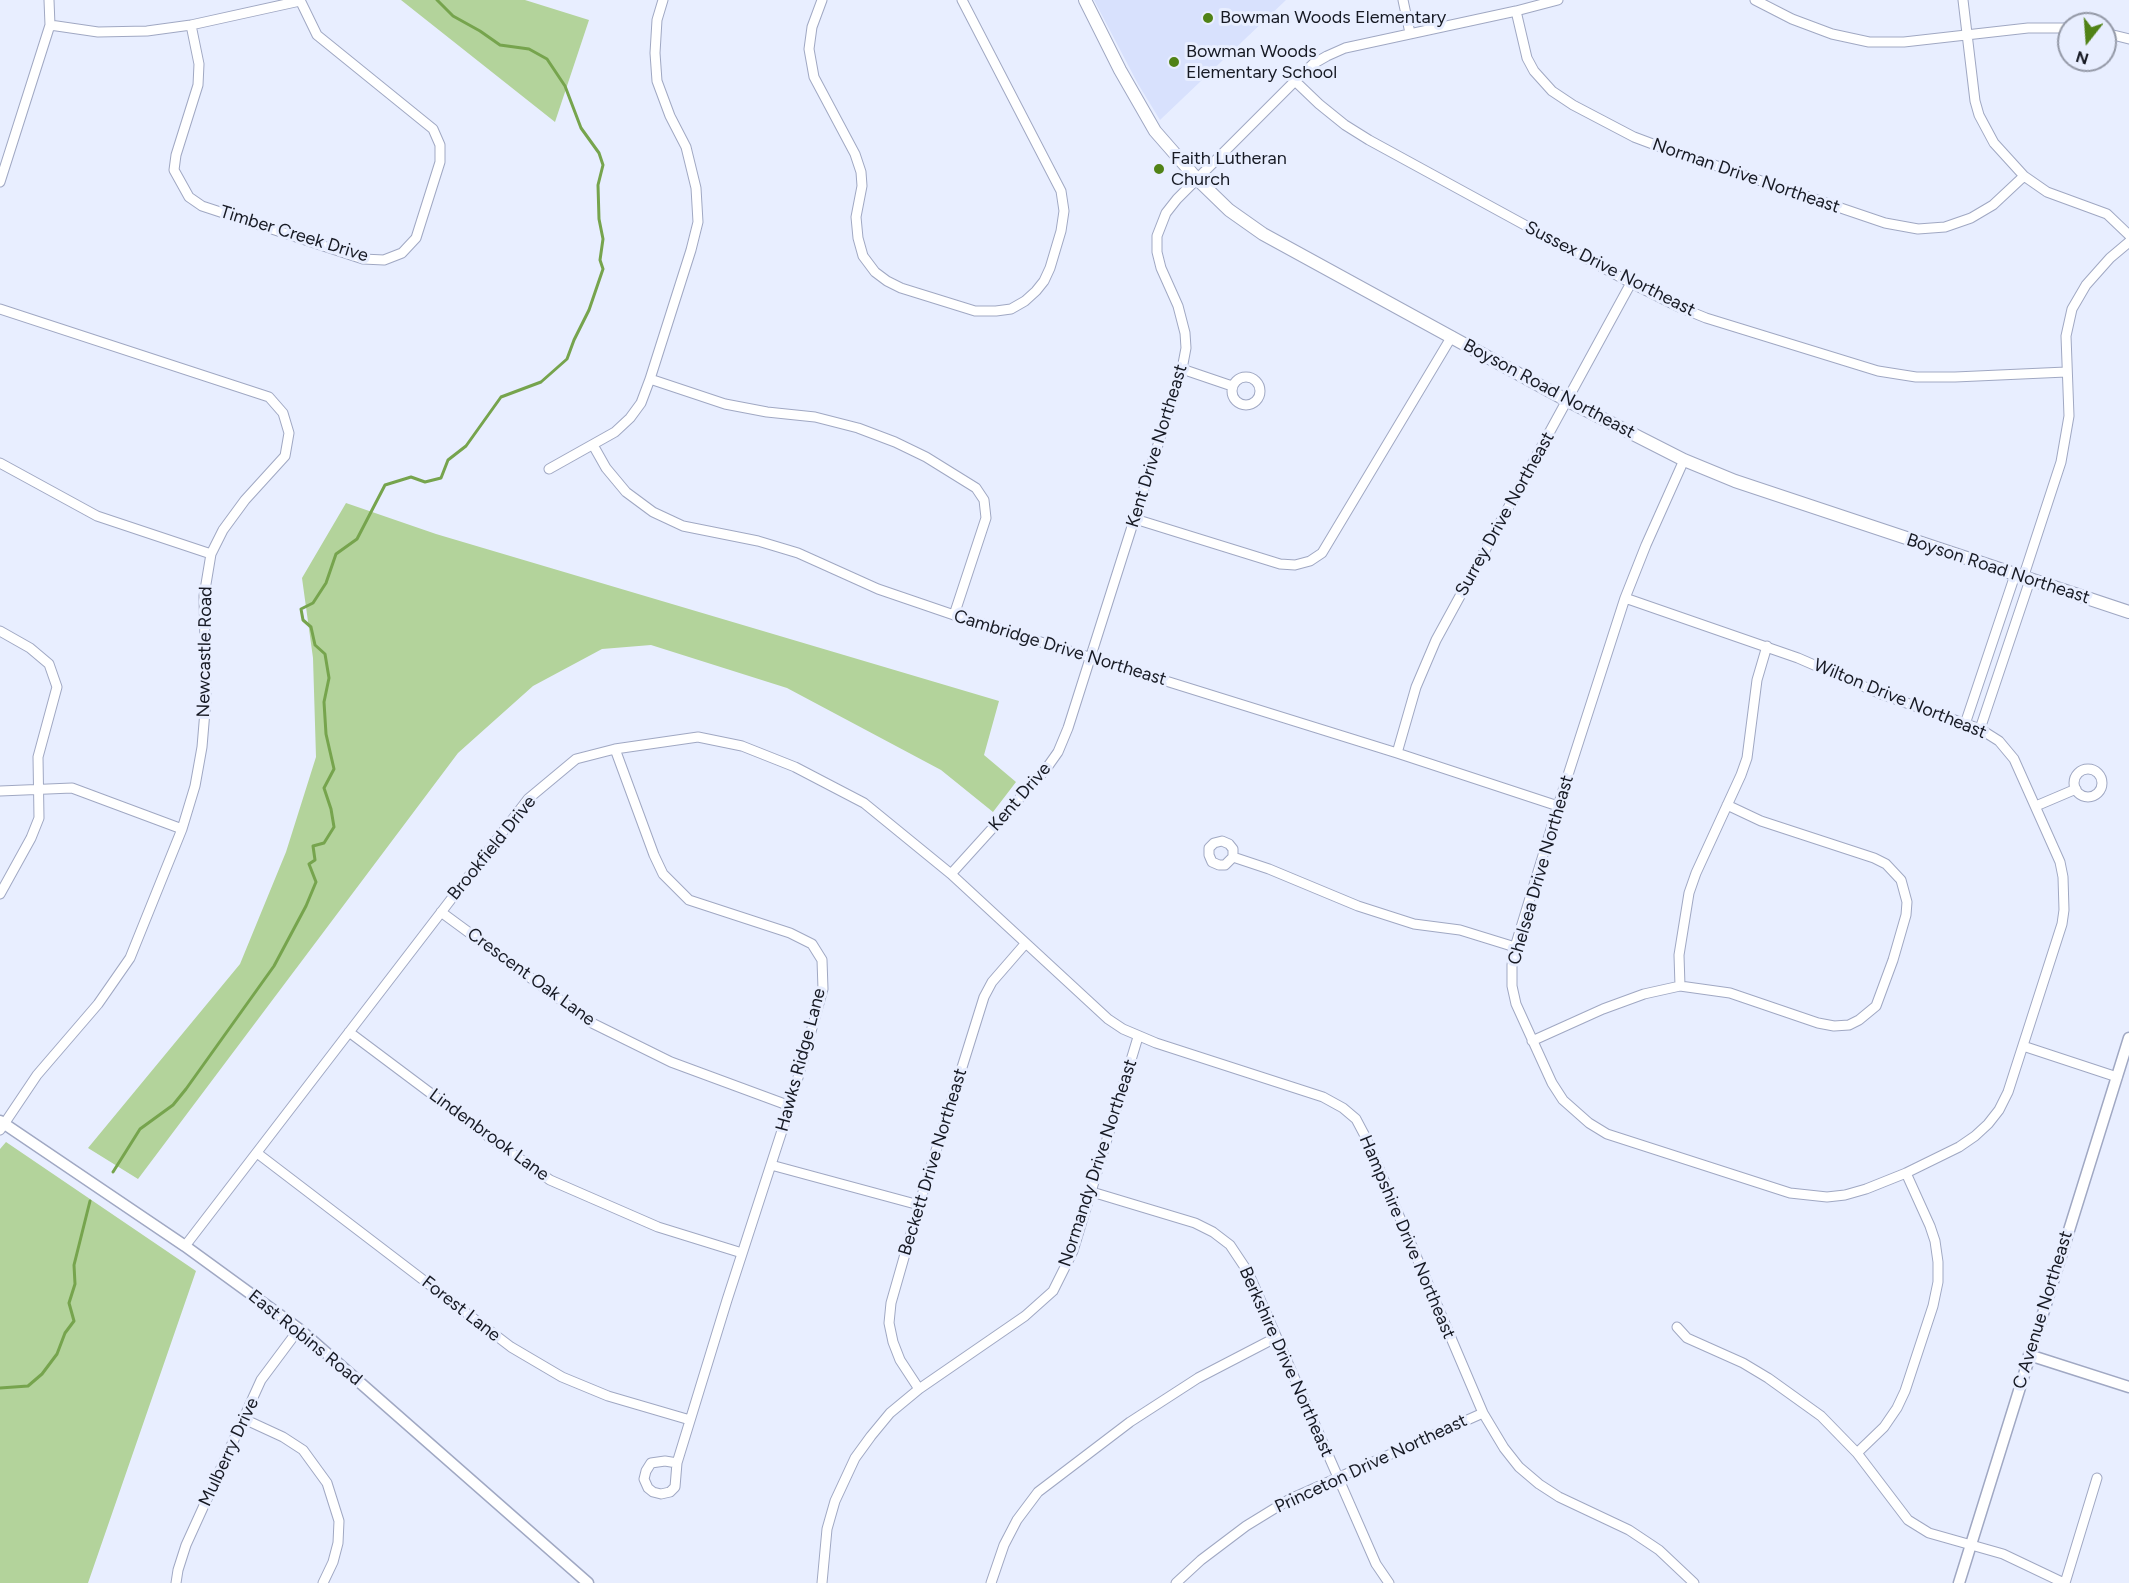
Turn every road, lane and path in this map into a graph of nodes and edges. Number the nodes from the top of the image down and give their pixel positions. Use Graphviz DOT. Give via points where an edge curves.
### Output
graph roads {
  1 [pos="49,0"];
  2 [pos="663,0"];
  3 [pos="822,0"];
  4 [pos="962,0"];
  5 [pos="1084,0"];
  6 [pos="1403,0"];
  7 [pos="1558,0"];
  8 [pos="1755,0"];
  9 [pos="1963,0"];
  10 [pos="300,1"];
  11 [pos="1516,12"];
  12 [pos="50,25"];
  13 [pos="191,26"];
  14 [pos="2057,28"];
  15 [pos="1410,33"];
  16 [pos="1968,34"];
  17 [pos="1295,81"];
  18 [pos="2024,176"];
  19 [pos="1197,179"];
  20 [pos="0,182"];
  21 [pos="2129,235"];
  22 [pos="2129,242"];
  23 [pos="1631,283"];
  24 [pos="0,309"];
  25 [pos="1452,336"];
  26 [pos="1182,369"];
  27 [pos="2066,372"];
  28 [pos="650,380"];
  29 [pos="1232,386"];
  30 [pos="1568,401"];
  31 [pos="592,445"];
  32 [pos="1684,460"];
  33 [pos="0,463"];
  34 [pos="549,469"];
  35 [pos="1135,519"];
  36 [pos="211,555"];
  37 [pos="2023,578"];
  38 [pos="1625,598"];
  39 [pos="2129,612"];
  40 [pos="954,615"];
  41 [pos="0,632"];
  42 [pos="1767,646"];
  43 [pos="1090,657"];
  44 [pos="1073,710"];
  45 [pos="1965,724"];
  46 [pos="1980,729"];
  47 [pos="615,749"];
  48 [pos="1396,753"];
  49 [pos="39,788"];
  50 [pos="2076,789"];
  51 [pos="0,791"];
  52 [pos="1727,805"];
  53 [pos="1558,806"];
  54 [pos="2036,806"];
  55 [pos="182,829"];
  56 [pos="1233,857"];
  57 [pos="951,874"];
  58 [pos="0,894"];
  59 [pos="441,912"];
  60 [pos="1025,944"];
  61 [pos="1515,947"];
  62 [pos="1680,986"];
  63 [pos="349,1032"];
  64 [pos="1138,1037"];
  65 [pos="2129,1038"];
  66 [pos="1532,1041"];
  67 [pos="2023,1046"];
  68 [pos="2117,1077"];
  69 [pos="790,1106"];
  70 [pos="1,1125"];
  71 [pos="257,1153"];
  72 [pos="771,1165"];
  73 [pos="1906,1173"];
  74 [pos="1092,1192"];
  75 [pos="919,1205"];
  76 [pos="185,1246"];
  77 [pos="742,1253"];
  78 [pos="1677,1327"];
  79 [pos="299,1329"];
  80 [pos="1275,1338"];
  81 [pos="2029,1355"];
  82 [pos="2129,1387"];
  83 [pos="919,1389"];
  84 [pos="1483,1413"];
  85 [pos="244,1419"];
  86 [pos="690,1420"];
  87 [pos="1857,1453"];
  88 [pos="677,1463"];
  89 [pos="1338,1476"];
  90 [pos="2097,1478"];
  91 [pos="1971,1545"];
  92 [pos="176,1583"];
  93 [pos="323,1583"];
  94 [pos="588,1583"];
  95 [pos="822,1583"];
  96 [pos="991,1583"];
  97 [pos="1176,1583"];
  98 [pos="1389,1583"];
  99 [pos="1694,1583"];
  100 [pos="1959,1583"];
  101 [pos="2064,1583"];
  1 -- 12 [label="street"];
  2 -- 28 [label="street" via="657,20 657,81 686,147 696,188 698,222"];
  3 -- 4 [label="street" via="809,49 814,77 861,172 856,217 863,256 875,272 901,288 975,311 1011,309 1036,291 1050,268 1064,211 1061,191"];
  5 -- 19 [label="main road, Boyson Road Northeast" via="1155,131"];
  6 -- 15 [label="street"];
  7 -- 11 [label="street, Kent Drive Northeast"];
  8 -- 16 [label="street" via="1792,19 1869,42"];
  9 -- 16 [label="street"];
  10 -- 13 [label="street"];
  10 -- 13 [label="street, Timber Creek Drive" via="317,35 433,129 440,145 440,162 416,238 402,253 384,260 363,259 202,206 189,197 174,170 198,85 199,64"];
  11 -- 15 [label="street, Kent Drive Northeast"];
  11 -- 18 [label="street, Norman Drive Northeast" via="1534,71 1552,91 1573,105 1634,137 1885,223 1918,229 1945,227 1993,205"];
  12 -- 13 [label="street" via="98,32"];
  12 -- 20 [label="street"];
  14 -- 16 [label="street"];
  15 -- 17 [label="street, Kent Drive Northeast" via="1345,48 1313,64"];
  16 -- 18 [label="street" via="1979,115 1994,143"];
  17 -- 19 [label="street, Kent Drive Northeast"];
  17 -- 23 [label="street, Sussex Drive Northeast" via="1345,125 1369,140"];
  18 -- 21 [label="street" via="2047,192 2107,214"];
  19 -- 25 [label="main road, Boyson Road Northeast" via="1229,210 1263,234"];
  19 -- 26 [label="street, Kent Drive Northeast" via="1166,213 1157,236 1156,252 1185,333"];
  22 -- 27 [label="street" via="2086,285 2072,309 2066,336"];
  23 -- 27 [label="street, Sussex Drive Northeast" via="1706,318 1878,371 1916,377"];
  23 -- 30 [label="street, Surrey Drive Northeast"];
  24 -- 36 [label="street, Newcastle Road" via="269,397 283,413 290,433 285,456 245,500"];
  25 -- 30 [label="main road, Boyson Road Northeast"];
  25 -- 35 [label="street" via="1331,539 1322,553 1310,561 1280,564"];
  26 -- 29 [label="street"];
  26 -- 35 [label="street, Kent Drive Northeast"];
  27 -- 37 [label="street" via="2069,416 2061,462"];
  28 -- 31 [label="street" via="630,418"];
  28 -- 40 [label="street" via="725,404 815,417 858,428 915,452 976,488 984,500 986,518"];
  30 -- 32 [label="main road, Boyson Road Northeast"];
  30 -- 48 [label="street, Surrey Drive Northeast" via="1436,640 1416,687"];
  31 -- 34 [label="street"];
  31 -- 40 [label="street, Cambridge Drive Northeast" via="626,492 653,512 683,526 798,553 878,589"];
  32 -- 37 [label="main road, Boyson Road Northeast" via="1735,481"];
  32 -- 38 [label="street, Chelsea Drive Northeast"];
  33 -- 36 [label="street" via="96,516"];
  35 -- 43 [label="street, Kent Drive Northeast"];
  36 -- 55 [label="street, Newcastle Road" via="204,596 206,699 202,747"];
  37 -- 39 [label="main road, Boyson Road Northeast"];
  37 -- 45 [label="street"];
  37 -- 46 [label="street"];
  38 -- 42 [label="street, Wilton Drive Northeast"];
  38 -- 53 [label="street, Chelsea Drive Northeast"];
  40 -- 43 [label="street, Cambridge Drive Northeast"];
  41 -- 49 [label="street" via="30,648 49,664 57,687 38,757"];
  42 -- 45 [label="street, Wilton Drive Northeast"];
  42 -- 52 [label="street" via="1757,680 1746,758"];
  43 -- 44 [label="street, Kent Drive Northeast"];
  43 -- 48 [label="street, Cambridge Drive Northeast"];
  44 -- 57 [label="street, Kent Drive" via="1058,752"];
  45 -- 46 [label="street, Wilton Drive Northeast"];
  46 -- 54 [label="street, Wilton Drive Northeast" via="2007,749"];
  47 -- 57 [label="street, Brookfield Drive" via="698,738 742,746 795,767 864,803"];
  47 -- 59 [label="street, Brookfield Drive" via="576,759 528,799"];
  47 -- 69 [label="street, Hawks Ridge Lane" via="654,855 663,873 689,900 790,933 812,944 822,960 823,989"];
  48 -- 53 [label="street, Cambridge Drive Northeast"];
  49 -- 51 [label="street"];
  49 -- 55 [label="street" via="72,788"];
  49 -- 58 [label="street" via="39,818"];
  50 -- 54 [label="street"];
  52 -- 62 [label="street" via="1689,893 1679,955"];
  52 -- 62 [label="street" via="1761,821 1874,858 1901,880 1906,915 1876,1006 1849,1025 1818,1023 1730,993"];
  53 -- 61 [label="street, Chelsea Drive Northeast"];
  54 -- 67 [label="street, Wilton Drive Northeast" via="2060,862 2064,910"];
  55 -- 70 [label="street, Newcastle Road" via="130,958"];
  56 -- 61 [label="street" via="1414,924 1460,930"];
  57 -- 60 [label="street, Hampshire Drive Northeast"];
  59 -- 63 [label="street, Brookfield Drive"];
  59 -- 69 [label="street, Crescent Oak Lane" via="592,1023 671,1062"];
  60 -- 64 [label="street, Hampshire Drive Northeast" via="1108,1019"];
  60 -- 75 [label="street, Beckett Drive Northeast" via="984,997"];
  61 -- 66 [label="street, Chelsea Drive Northeast" via="1512,986"];
  62 -- 66 [label="street" via="1613,1005"];
  63 -- 71 [label="street, Brookfield Drive"];
  63 -- 77 [label="street, Lindenbrook Lane" via="550,1180 658,1227"];
  64 -- 74 [label="street, Normandy Drive Northeast"];
  64 -- 84 [label="street, Hampshire Drive Northeast" via="1323,1097 1356,1119"];
  65 -- 68 [label="street, C Avenue Northeast"];
  66 -- 73 [label="street, Chelsea Drive Northeast" via="1563,1100 1607,1134 1809,1196 1845,1195"];
  67 -- 68 [label="street"];
  67 -- 73 [label="street, Wilton Drive Northeast" via="2008,1092 1988,1124 1959,1147"];
  68 -- 81 [label="street, C Avenue Northeast"];
  69 -- 72 [label="street, Hawks Ridge Lane"];
  70 -- 76 [label="street, East Robins Road"];
  71 -- 76 [label="street, Brookfield Drive"];
  71 -- 86 [label="street, Forest Lane" via="511,1347 562,1377 608,1396"];
  72 -- 75 [label="street"];
  72 -- 77 [label="street, Hawks Ridge Lane"];
  73 -- 87 [label="street" via="1935,1242 1938,1282 1898,1408"];
  74 -- 80 [label="street, Berkshire Drive Northeast" via="1195,1223 1230,1245 1248,1272"];
  74 -- 83 [label="street, Normandy Drive Northeast" via="1073,1251 1053,1291 1024,1316"];
  75 -- 83 [label="street, Beckett Drive Northeast" via="891,1303 890,1323 900,1360"];
  76 -- 79 [label="street, East Robins Road"];
  77 -- 86 [label="street, Hawks Ridge Lane"];
  78 -- 87 [label="street" via="1687,1338 1743,1363 1792,1394 1821,1416"];
  79 -- 85 [label="street, Mulberry Drive" via="261,1380"];
  79 -- 94 [label="street, East Robins Road"];
  80 -- 89 [label="street, Berkshire Drive Northeast"];
  80 -- 96 [label="street" via="1198,1378 1130,1422 1038,1492 1004,1545"];
  81 -- 82 [label="street"];
  81 -- 91 [label="street, C Avenue Northeast"];
  83 -- 95 [label="street, Normandy Drive Northeast" via="890,1413 847,1473 827,1529"];
  84 -- 89 [label="street, Princeton Drive Northeast"];
  84 -- 99 [label="street, Hampshire Drive Northeast" via="1504,1448 1539,1484 1629,1530 1659,1550"];
  85 -- 92 [label="street, Mulberry Drive" via="186,1545"];
  85 -- 93 [label="street" via="303,1450 327,1483 339,1521 338,1543"];
  86 -- 88 [label="street, Hawks Ridge Lane"];
  87 -- 91 [label="street" via="1908,1520 1929,1533"];
  89 -- 97 [label="street, Princeton Drive Northeast" via="1290,1498 1246,1526"];
  89 -- 98 [label="street, Berkshire Drive Northeast" via="1376,1564"];
  90 -- 101 [label="street"];
  91 -- 100 [label="street, C Avenue Northeast"];
  91 -- 101 [label="street" via="2003,1554"];
}
